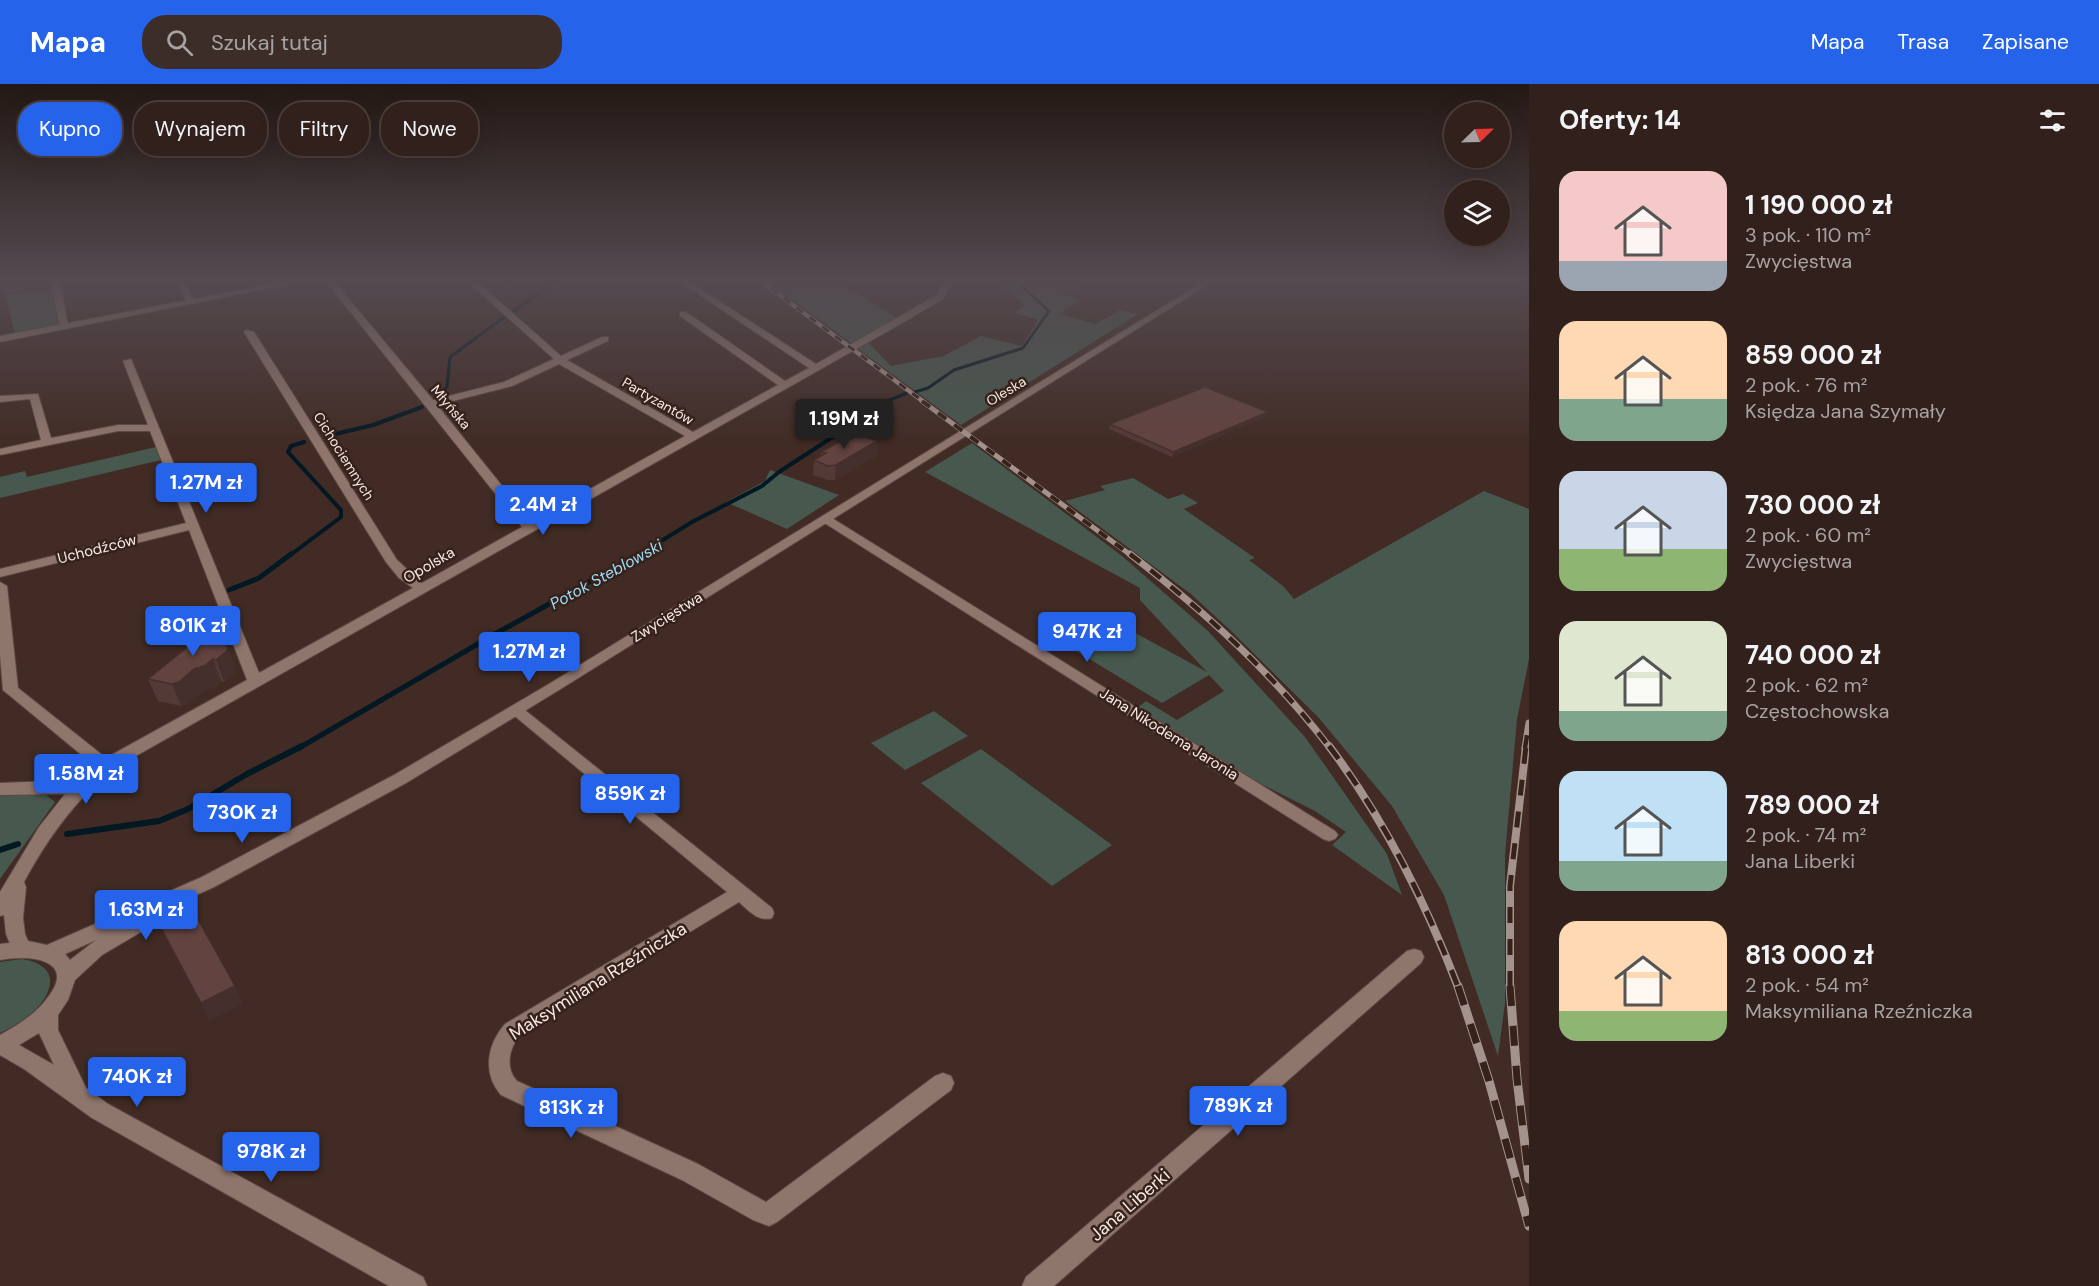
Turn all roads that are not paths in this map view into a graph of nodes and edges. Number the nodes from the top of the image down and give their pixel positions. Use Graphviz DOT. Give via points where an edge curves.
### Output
graph roads {
  1 [pos="20,335"];
  2 [pos="251,335"];
  3 [pos="374,335"];
  4 [pos="533,335"];
  5 [pos="713,335"];
  6 [pos="766,335"];
  7 [pos="874,335"];
  8 [pos="1122,335"];
  9 [pos="0,339"];
  10 [pos="605,339"];
  11 [pos="561,360"];
  12 [pos="128,361"];
  13 [pos="816,368"];
  14 [pos="785,385"];
  15 [pos="0,399"];
  16 [pos="431,404"];
  17 [pos="155,428"];
  18 [pos="965,432"];
  19 [pos="692,436"];
  20 [pos="47,443"];
  21 [pos="0,452"];
  22 [pos="827,519"];
  23 [pos="194,525"];
  24 [pos="529,527"];
  25 [pos="0,573"];
  26 [pos="421,588"];
  27 [pos="0,594"];
  28 [pos="2,638"];
  29 [pos="255,681"];
  30 [pos="5,692"];
  31 [pos="516,710"];
  32 [pos="105,765"];
  33 [pos="0,789"];
  34 [pos="77,789"];
  35 [pos="1329,835"];
  36 [pos="20,875"];
  37 [pos="208,882"];
  38 [pos="740,893"];
  39 [pos="0,909"];
  40 [pos="765,913"];
  41 [pos="21,948"];
  42 [pos="0,952"];
  43 [pos="50,952"];
  44 [pos="1414,957"];
  45 [pos="66,976"];
  46 [pos="48,1012"];
  47 [pos="0,1045"];
  48 [pos="943,1083"];
  49 [pos="78,1094"];
  50 [pos="414,1286"];
  51 [pos="1035,1286"];
  1 -- 9 [label="street"];
  2 -- 26 [label="street, Cichociemnych" via="392,562"];
  3 -- 16 [label="street, Młyńska"];
  4 -- 11 [label="street, Partyzantów"];
  5 -- 14 [label="street"];
  6 -- 13 [label="street"];
  7 -- 13 [label="street, Opolska"];
  8 -- 18 [label="street, Oleska"];
  10 -- 11 [label="street"];
  11 -- 16 [label="street" via="508,384"];
  11 -- 19 [label="street, Partyzantów"];
  12 -- 17 [label="street"];
  13 -- 14 [label="street, Opolska"];
  14 -- 19 [label="street, Opolska"];
  15 -- 20 [label="street" via="34,396"];
  16 -- 24 [label="street, Młyńska"];
  17 -- 20 [label="street" via="118,428"];
  17 -- 23 [label="street"];
  18 -- 22 [label="street, Zwycięstwa"];
  19 -- 24 [label="street, Opolska"];
  20 -- 21 [label="street"];
  22 -- 31 [label="street, Zwycięstwa"];
  22 -- 35 [label="street, Jana Nikodema Jaronia"];
  23 -- 25 [label="street, Uchodźców"];
  23 -- 29 [label="street"];
  24 -- 26 [label="street, Opolska"];
  26 -- 29 [label="street, Opolska"];
  27 -- 28 [label="street"];
  28 -- 30 [label="street"];
  29 -- 32 [label="street, Opolska"];
  30 -- 32 [label="street"];
  31 -- 37 [label="street, Zwycięstwa" via="400,779"];
  31 -- 38 [label="street"];
  32 -- 34 [label="street"];
  33 -- 34 [label="street"];
  34 -- 36 [label="street" via="51,822"];
  36 -- 39 [label="street"];
  36 -- 41 [label="street" via="14,922"];
  37 -- 43 [label="street, Zwycięstwa"];
  37 -- 45 [label="street, Zwycięstwa" via="95,950"];
  38 -- 40 [label="street"];
  38 -- 48 [label="street, Maksymiliana Rzeźniczka" via="512,1030 502,1042 499,1074 503,1083 769,1214"];
  41 -- 42 [label="street"];
  41 -- 43 [label="street"];
  43 -- 45 [label="street" via="62,962"];
  44 -- 51 [label="street, Jana Liberki"];
  45 -- 46 [label="street" via="64,988"];
  46 -- 47 [label="street" via="27,1031"];
  46 -- 49 [label="street" via="48,1030"];
  47 -- 49 [label="street"];
  49 -- 50 [label="street" via="100,1111"];
}
